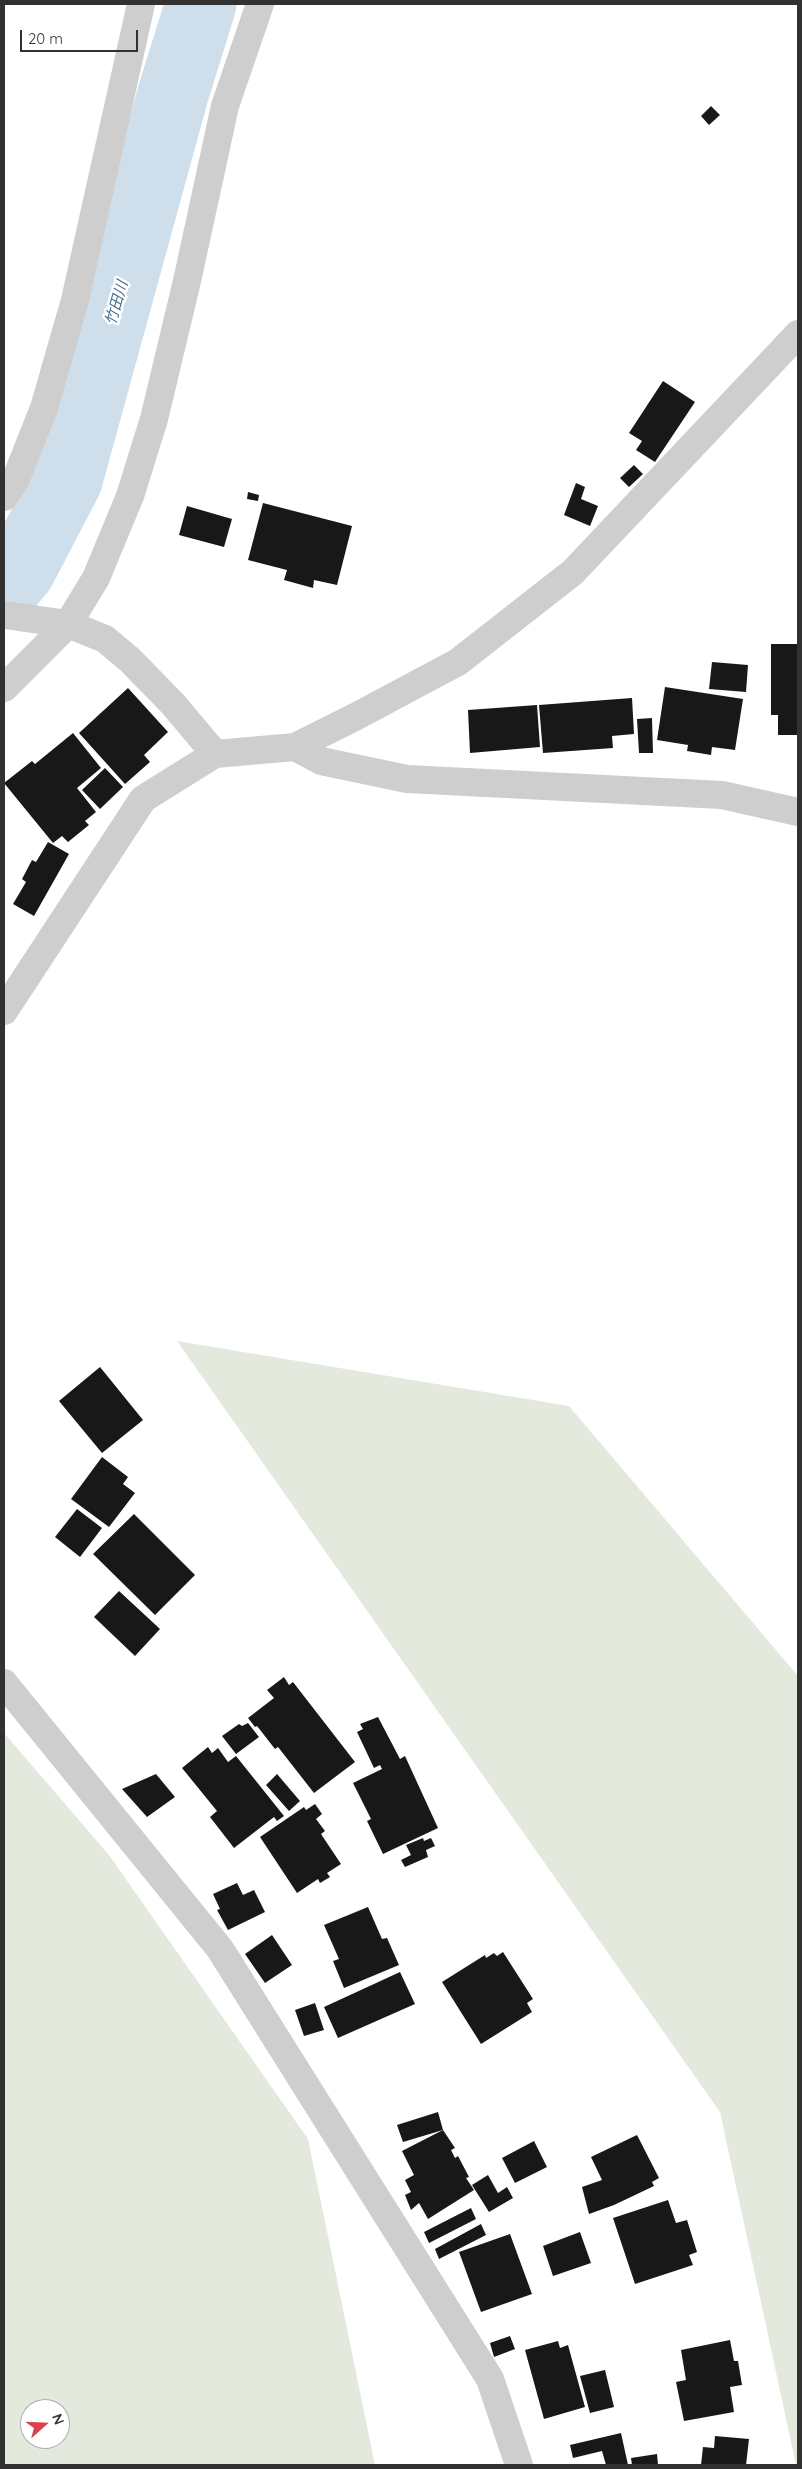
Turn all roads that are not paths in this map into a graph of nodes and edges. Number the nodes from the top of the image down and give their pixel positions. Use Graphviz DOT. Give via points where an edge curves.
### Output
graph roads {
  1 [pos="141,4"];
  2 [pos="260,4"];
  3 [pos="798,334"];
  4 [pos="4,497"];
  5 [pos="4,614"];
  6 [pos="58,623"];
  7 [pos="4,688"];
  8 [pos="295,747"];
  9 [pos="215,754"];
  10 [pos="798,812"];
  11 [pos="4,1011"];
  12 [pos="4,1683"];
  13 [pos="519,2465"];
  1 -- 4 [label="street" via="75,300 44,408 15,482"];
  2 -- 6 [label="street" via="225,106 154,420 130,496 96,578"];
  3 -- 8 [label="street" via="573,572 458,662"];
  5 -- 6 [label="street"];
  6 -- 7 [label="street"];
  6 -- 9 [label="street" via="105,639 173,704"];
  8 -- 9 [label="street"];
  8 -- 10 [label="street" via="322,761 407,779 722,795"];
  9 -- 11 [label="street" via="142,799"];
  12 -- 13 [label="street" via="220,1949 490,2379"];
}
